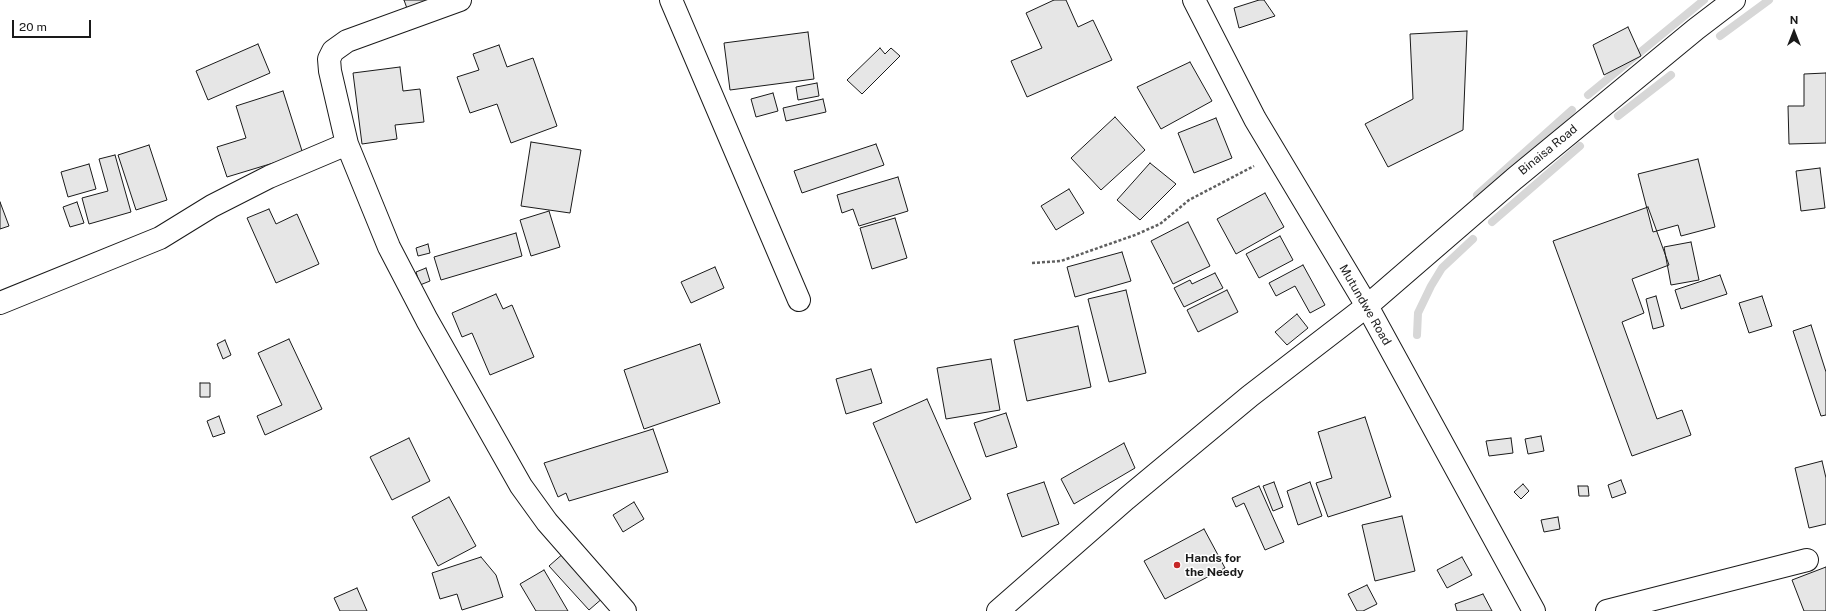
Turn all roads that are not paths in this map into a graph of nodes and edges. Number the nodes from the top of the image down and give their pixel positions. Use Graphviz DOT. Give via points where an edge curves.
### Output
graph roads {
  1 [pos="460,0"];
  2 [pos="671,0"];
  3 [pos="1194,0"];
  4 [pos="1734,0"];
  5 [pos="347,144"];
  6 [pos="799,300"];
  7 [pos="0,303"];
  8 [pos="1367,306"];
  9 [pos="1807,560"];
  10 [pos="626,611"];
  11 [pos="998,611"];
  12 [pos="1534,611"];
  13 [pos="1607,611"];
  1 -- 5 [label="street" via="347,41 333,51 329,59 330,71"];
  2 -- 6 [label="street"];
  3 -- 8 [label="street, Mutundwe Road" via="1255,119"];
  4 -- 8 [label="street, Binaisa Road" via="1514,179"];
  5 -- 7 [label="street" via="269,177 218,203 160,238"];
  5 -- 10 [label="street" via="389,247 427,320 522,486 547,522"];
  8 -- 11 [label="street, Binaisa Road" via="1250,396 1126,498"];
  8 -- 12 [label="street, Mutundwe Road"];
  9 -- 13 [label="street"];
}
